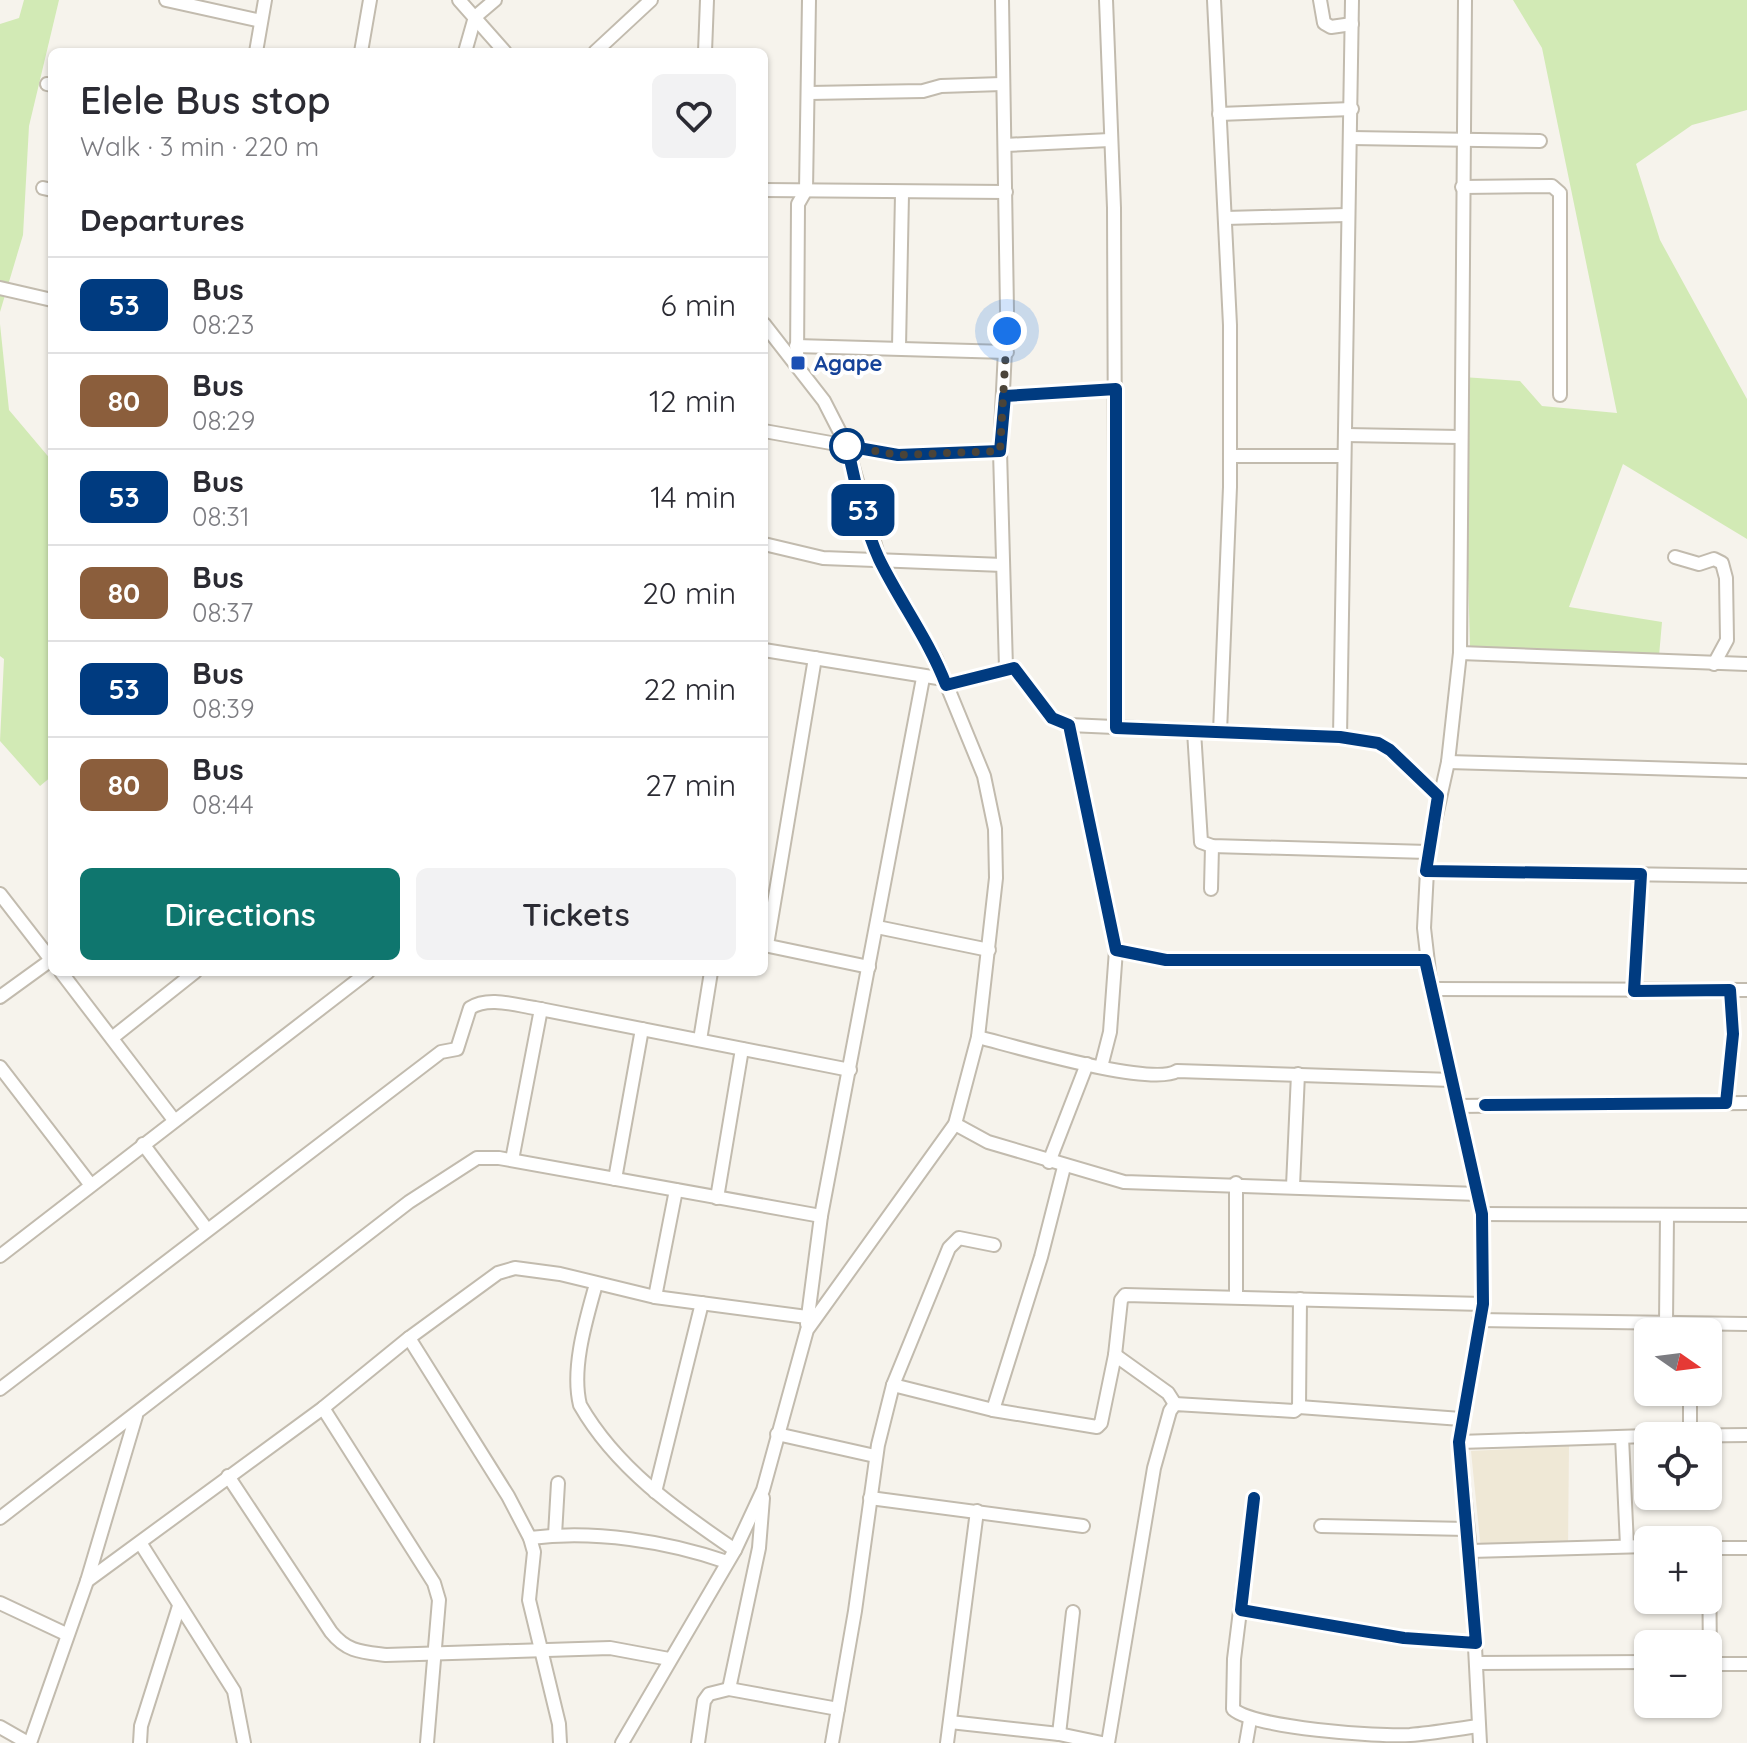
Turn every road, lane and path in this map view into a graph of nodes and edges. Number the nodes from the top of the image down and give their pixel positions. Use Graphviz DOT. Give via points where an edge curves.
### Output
graph roads {
  1 [pos="166,0"];
  2 [pos="265,0"];
  3 [pos="370,0"];
  4 [pos="459,0"];
  5 [pos="495,0"];
  6 [pos="651,0"];
  7 [pos="707,0"];
  8 [pos="809,0"];
  9 [pos="1002,0"];
  10 [pos="1106,0"];
  11 [pos="1214,0"];
  12 [pos="1320,0"];
  13 [pos="1352,0"];
  14 [pos="1465,0"];
  15 [pos="475,17"];
  16 [pos="261,21"];
  17 [pos="1352,24"];
  18 [pos="257,48"];
  19 [pos="362,48"];
  20 [pos="466,48"];
  21 [pos="502,48"];
  22 [pos="599,48"];
  23 [pos="705,48"];
  24 [pos="1002,84"];
  25 [pos="809,93"];
  26 [pos="1352,109"];
  27 [pos="1219,114"];
  28 [pos="1351,138"];
  29 [pos="1110,140"];
  30 [pos="1463,140"];
  31 [pos="1540,141"];
  32 [pos="1005,145"];
  33 [pos="1462,187"];
  34 [pos="768,190"];
  35 [pos="806,190"];
  36 [pos="1006,192"];
  37 [pos="902,194"];
  38 [pos="1347,215"];
  39 [pos="1225,218"];
  40 [pos="0,288"];
  41 [pos="48,299"];
  42 [pos="768,329"];
  43 [pos="796,346"];
  44 [pos="899,347"];
  45 [pos="1007,352"];
  46 [pos="797,363"];
  47 [pos="1116,389"];
  48 [pos="1560,395"];
  49 [pos="1005,396"];
  50 [pos="768,432"];
  51 [pos="1345,435"];
  52 [pos="1460,437"];
  53 [pos="847,446"];
  54 [pos="1000,451"];
  55 [pos="1230,456"];
  56 [pos="1344,456"];
  57 [pos="768,545"];
  58 [pos="1675,557"];
  59 [pos="879,559"];
  60 [pos="1003,565"];
  61 [pos="768,651"];
  62 [pos="1460,653"];
  63 [pos="815,658"];
  64 [pos="1714,664"];
  65 [pos="1747,664"];
  66 [pos="1006,668"];
  67 [pos="923,678"];
  68 [pos="945,682"];
  69 [pos="1069,725"];
  70 [pos="1116,728"];
  71 [pos="1194,731"];
  72 [pos="1220,732"];
  73 [pos="1340,737"];
  74 [pos="1448,762"];
  75 [pos="1747,771"];
  76 [pos="1438,796"];
  77 [pos="1212,846"];
  78 [pos="1428,852"];
  79 [pos="1426,871"];
  80 [pos="1641,874"];
  81 [pos="1747,876"];
  82 [pos="1211,889"];
  83 [pos="0,894"];
  84 [pos="877,927"];
  85 [pos="768,933"];
  86 [pos="768,945"];
  87 [pos="989,950"];
  88 [pos="1116,950"];
  89 [pos="48,955"];
  90 [pos="1425,960"];
  91 [pos="48,963"];
  92 [pos="869,967"];
  93 [pos="64,976"];
  94 [pos="187,976"];
  95 [pos="363,976"];
  96 [pos="710,976"];
  97 [pos="1431,989"];
  98 [pos="1730,990"];
  99 [pos="1747,990"];
  100 [pos="1634,991"];
  101 [pos="0,997"];
  102 [pos="541,1009"];
  103 [pos="642,1029"];
  104 [pos="978,1037"];
  105 [pos="112,1038"];
  106 [pos="700,1040"];
  107 [pos="742,1049"];
  108 [pos="1087,1064"];
  109 [pos="0,1067"];
  110 [pos="1101,1067"];
  111 [pos="850,1070"];
  112 [pos="1298,1074"];
  113 [pos="1452,1080"];
  114 [pos="1726,1103"];
  115 [pos="1747,1103"];
  116 [pos="1458,1106"];
  117 [pos="174,1120"];
  118 [pos="955,1124"];
  119 [pos="143,1144"];
  120 [pos="512,1160"];
  121 [pos="1049,1162"];
  122 [pos="1064,1167"];
  123 [pos="615,1179"];
  124 [pos="1236,1183"];
  125 [pos="90,1184"];
  126 [pos="1293,1186"];
  127 [pos="676,1190"];
  128 [pos="1478,1194"];
  129 [pos="717,1198"];
  130 [pos="1482,1214"];
  131 [pos="1747,1215"];
  132 [pos="821,1216"];
  133 [pos="1667,1216"];
  134 [pos="206,1228"];
  135 [pos="0,1238"];
  136 [pos="994,1245"];
  137 [pos="4,1253"];
  138 [pos="596,1284"];
  139 [pos="1236,1295"];
  140 [pos="655,1297"];
  141 [pos="1300,1299"];
  142 [pos="702,1303"];
  143 [pos="1483,1304"];
  144 [pos="1666,1318"];
  145 [pos="1479,1320"];
  146 [pos="1634,1323"];
  147 [pos="807,1324"];
  148 [pos="1747,1324"];
  149 [pos="1722,1326"];
  150 [pos="409,1338"];
  151 [pos="1115,1355"];
  152 [pos="893,1385"];
  153 [pos="0,1389"];
  154 [pos="1175,1404"];
  155 [pos="1299,1407"];
  156 [pos="323,1408"];
  157 [pos="993,1410"];
  158 [pos="136,1416"];
  159 [pos="1461,1419"];
  160 [pos="777,1434"];
  161 [pos="1722,1435"];
  162 [pos="1747,1435"];
  163 [pos="1622,1437"];
  164 [pos="1634,1437"];
  165 [pos="1459,1442"];
  166 [pos="875,1456"];
  167 [pos="228,1476"];
  168 [pos="558,1483"];
  169 [pos="763,1490"];
  170 [pos="655,1492"];
  171 [pos="870,1498"];
  172 [pos="1254,1498"];
  173 [pos="977,1511"];
  174 [pos="0,1518"];
  175 [pos="1083,1526"];
  176 [pos="1321,1526"];
  177 [pos="1467,1529"];
  178 [pos="555,1535"];
  179 [pos="530,1538"];
  180 [pos="141,1544"];
  181 [pos="1627,1546"];
  182 [pos="1634,1546"];
  183 [pos="1722,1548"];
  184 [pos="1747,1548"];
  185 [pos="735,1550"];
  186 [pos="1470,1551"];
  187 [pos="727,1562"];
  188 [pos="87,1581"];
  189 [pos="0,1603"];
  190 [pos="179,1606"];
  191 [pos="1241,1610"];
  192 [pos="1073,1612"];
  193 [pos="66,1634"];
  194 [pos="1476,1643"];
  195 [pos="541,1650"];
  196 [pos="433,1654"];
  197 [pos="669,1659"];
  198 [pos="1634,1662"];
  199 [pos="1476,1663"];
  200 [pos="1722,1664"];
  201 [pos="1747,1664"];
  202 [pos="729,1689"];
  203 [pos="838,1709"];
  204 [pos="1250,1720"];
  205 [pos="950,1722"];
  206 [pos="1479,1726"];
  207 [pos="0,1727"];
  208 [pos="1059,1734"];
  209 [pos="29,1743"];
  210 [pos="140,1743"];
  211 [pos="244,1743"];
  212 [pos="427,1743"];
  213 [pos="560,1743"];
  214 [pos="622,1743"];
  215 [pos="698,1743"];
  216 [pos="832,1743"];
  217 [pos="947,1743"];
  218 [pos="1105,1743"];
  219 [pos="1246,1743"];
  220 [pos="1480,1743"];
  1 -- 16 [label="street"];
  2 -- 16 [label="street"];
  3 -- 19 [label="street"];
  4 -- 15 [label="street"];
  5 -- 15 [label="street"];
  6 -- 22 [label="street"];
  7 -- 23 [label="street"];
  8 -- 25 [label="street"];
  9 -- 24 [label="street"];
  10 -- 29 [label="street"];
  11 -- 27 [label="street"];
  12 -- 17 [label="street" via="1324,23"];
  13 -- 17 [label="street"];
  14 -- 30 [label="street"];
  15 -- 20 [label="street"];
  15 -- 21 [label="street"];
  16 -- 18 [label="street"];
  17 -- 26 [label="street"];
  24 -- 25 [label="street"];
  24 -- 32 [label="street"];
  25 -- 35 [label="street"];
  26 -- 27 [label="street"];
  26 -- 28 [label="street"];
  27 -- 39 [label="street"];
  28 -- 30 [label="street"];
  28 -- 38 [label="street"];
  29 -- 32 [label="street"];
  29 -- 47 [label="street"];
  30 -- 31 [label="street"];
  30 -- 33 [label="street"];
  32 -- 36 [label="street"];
  33 -- 48 [label="street" via="1552,186 1560,193"];
  33 -- 52 [label="street"];
  34 -- 35 [label="street"];
  35 -- 37 [label="street"];
  35 -- 43 [label="street" via="798,204"];
  36 -- 37 [label="street"];
  36 -- 45 [label="street"];
  37 -- 44 [label="street"];
  38 -- 39 [label="street"];
  38 -- 51 [label="street"];
  39 -- 55 [label="street"];
  40 -- 41 [label="street"];
  42 -- 46 [label="street"];
  43 -- 44 [label="street"];
  43 -- 46 [label="street"];
  44 -- 45 [label="street"];
  45 -- 49 [label="street"];
  46 -- 53 [label="street"];
  47 -- 49 [label="street"];
  47 -- 70 [label="street"];
  49 -- 54 [label="street"];
  50 -- 53 [label="street"];
  51 -- 52 [label="street"];
  51 -- 56 [label="street"];
  52 -- 62 [label="street"];
  53 -- 54 [label="street" via="898,455"];
  53 -- 59 [label="street"];
  54 -- 60 [label="street"];
  55 -- 56 [label="street"];
  55 -- 72 [label="street"];
  56 -- 73 [label="street"];
  57 -- 59 [label="street" via="823,558"];
  58 -- 64 [label="street" via="1722,563 1727,640"];
  59 -- 60 [label="street"];
  59 -- 68 [label="street"];
  60 -- 66 [label="street"];
  61 -- 63 [label="street"];
  62 -- 64 [label="street"];
  62 -- 74 [label="street"];
  63 -- 67 [label="street"];
  63 -- 85 [label="street"];
  64 -- 65 [label="street"];
  66 -- 68 [label="street"];
  66 -- 69 [label="street" via="1020,673 1052,718"];
  67 -- 68 [label="street"];
  67 -- 84 [label="street"];
  68 -- 87 [label="street" via="984,776 995,829"];
  69 -- 70 [label="street"];
  69 -- 88 [label="street"];
  70 -- 71 [label="street"];
  71 -- 72 [label="street"];
  71 -- 77 [label="street" via="1198,838"];
  72 -- 73 [label="street"];
  73 -- 76 [label="street" via="1390,750"];
  74 -- 75 [label="street"];
  74 -- 76 [label="street"];
  76 -- 78 [label="street"];
  77 -- 78 [label="street"];
  77 -- 82 [label="street"];
  78 -- 79 [label="street"];
  79 -- 80 [label="street"];
  79 -- 90 [label="street"];
  80 -- 81 [label="street"];
  80 -- 100 [label="street"];
  83 -- 89 [label="street"];
  84 -- 87 [label="street"];
  84 -- 92 [label="street"];
  86 -- 92 [label="street"];
  87 -- 104 [label="street"];
  88 -- 90 [label="street" via="1166,960"];
  88 -- 110 [label="street" via="1110,1032"];
  90 -- 97 [label="street"];
  91 -- 101 [label="street"];
  92 -- 111 [label="street"];
  93 -- 105 [label="street"];
  94 -- 105 [label="street"];
  95 -- 117 [label="street"];
  96 -- 106 [label="street"];
  97 -- 100 [label="street"];
  97 -- 113 [label="street"];
  98 -- 99 [label="street"];
  98 -- 100 [label="street"];
  98 -- 114 [label="street" via="1733,1034"];
  102 -- 103 [label="street"];
  102 -- 120 [label="street"];
  102 -- 134 [label="street" via="496,1002 473,1005 457,1049 441,1052"];
  103 -- 106 [label="street"];
  103 -- 123 [label="street"];
  104 -- 108 [label="street"];
  104 -- 118 [label="street"];
  105 -- 117 [label="street"];
  106 -- 107 [label="street"];
  107 -- 111 [label="street"];
  107 -- 129 [label="street"];
  108 -- 110 [label="street"];
  108 -- 121 [label="street"];
  109 -- 125 [label="street"];
  110 -- 112 [label="street" via="1165,1077 1177,1071"];
  111 -- 132 [label="street"];
  112 -- 113 [label="street"];
  112 -- 126 [label="street"];
  113 -- 116 [label="street"];
  114 -- 115 [label="street"];
  114 -- 116 [label="street"];
  116 -- 128 [label="street"];
  117 -- 119 [label="street"];
  118 -- 121 [label="street" via="988,1142"];
  118 -- 147 [label="street"];
  119 -- 125 [label="street"];
  119 -- 134 [label="street"];
  120 -- 123 [label="street"];
  120 -- 158 [label="street" via="477,1158 409,1202"];
  121 -- 122 [label="street"];
  122 -- 124 [label="street" via="1124,1182"];
  122 -- 157 [label="street"];
  123 -- 127 [label="street"];
  124 -- 126 [label="street"];
  124 -- 139 [label="street"];
  125 -- 137 [label="street"];
  126 -- 128 [label="street"];
  127 -- 129 [label="street"];
  127 -- 140 [label="street"];
  128 -- 130 [label="street"];
  129 -- 132 [label="street"];
  130 -- 133 [label="street"];
  130 -- 143 [label="street"];
  131 -- 133 [label="street"];
  132 -- 147 [label="street"];
  133 -- 144 [label="street"];
  134 -- 153 [label="street"];
  135 -- 137 [label="street"];
  136 -- 152 [label="street" via="959,1238 949,1248"];
  138 -- 140 [label="street"];
  138 -- 150 [label="street" via="507,1269"];
  138 -- 170 [label="street" via="584,1329 580,1405 624,1464"];
  139 -- 141 [label="street"];
  139 -- 151 [label="street" via="1125,1295"];
  140 -- 142 [label="street"];
  141 -- 143 [label="street"];
  141 -- 155 [label="street"];
  142 -- 147 [label="street"];
  142 -- 170 [label="street"];
  143 -- 145 [label="street"];
  145 -- 146 [label="street"];
  145 -- 159 [label="street"];
  147 -- 160 [label="street"];
  148 -- 149 [label="street"];
  150 -- 156 [label="street"];
  150 -- 179 [label="street"];
  151 -- 154 [label="street" via="1168,1393"];
  151 -- 157 [label="street" via="1097,1427"];
  152 -- 157 [label="street"];
  152 -- 166 [label="street"];
  154 -- 155 [label="street" via="1294,1411"];
  154 -- 218 [label="street" via="1154,1468"];
  155 -- 159 [label="street"];
  156 -- 167 [label="street"];
  156 -- 196 [label="street" via="434,1583 439,1600"];
  158 -- 174 [label="street"];
  158 -- 188 [label="street"];
  159 -- 165 [label="street"];
  160 -- 166 [label="street"];
  160 -- 169 [label="street"];
  161 -- 162 [label="street"];
  163 -- 164 [label="street"];
  163 -- 165 [label="street"];
  163 -- 181 [label="street"];
  165 -- 177 [label="street"];
  166 -- 171 [label="street"];
  167 -- 180 [label="street"];
  167 -- 196 [label="street" via="342,1646 386,1655"];
  168 -- 178 [label="street"];
  169 -- 185 [label="street"];
  169 -- 202 [label="street" via="759,1548"];
  170 -- 185 [label="street"];
  171 -- 173 [label="street"];
  171 -- 203 [label="street"];
  172 -- 191 [label="street"];
  173 -- 175 [label="street"];
  173 -- 205 [label="street"];
  176 -- 177 [label="street"];
  177 -- 186 [label="street"];
  178 -- 179 [label="street"];
  178 -- 187 [label="street" via="682,1546"];
  179 -- 195 [label="street" via="534,1552 529,1600"];
  180 -- 188 [label="street"];
  180 -- 190 [label="street"];
  181 -- 182 [label="street"];
  181 -- 186 [label="street"];
  183 -- 184 [label="street"];
  185 -- 187 [label="street"];
  186 -- 194 [label="street"];
  187 -- 197 [label="street"];
  188 -- 193 [label="street"];
  189 -- 193 [label="street"];
  190 -- 210 [label="street"];
  190 -- 211 [label="street" via="234,1691"];
  191 -- 194 [label="street" via="1404,1638"];
  191 -- 204 [label="street" via="1231,1702"];
  192 -- 208 [label="street"];
  193 -- 209 [label="street"];
  194 -- 199 [label="street"];
  195 -- 196 [label="street"];
  195 -- 197 [label="street" via="610,1648"];
  195 -- 213 [label="street"];
  196 -- 212 [label="street"];
  197 -- 214 [label="street"];
  198 -- 199 [label="street"];
  199 -- 206 [label="street"];
  200 -- 201 [label="street"];
  202 -- 203 [label="street"];
  202 -- 215 [label="street" via="709,1694 704,1701"];
  203 -- 216 [label="street"];
  204 -- 206 [label="street" via="1408,1735"];
  204 -- 219 [label="street"];
  205 -- 208 [label="street"];
  205 -- 217 [label="street"];
  206 -- 220 [label="street"];
  207 -- 209 [label="street"];
  208 -- 218 [label="street"];
}
